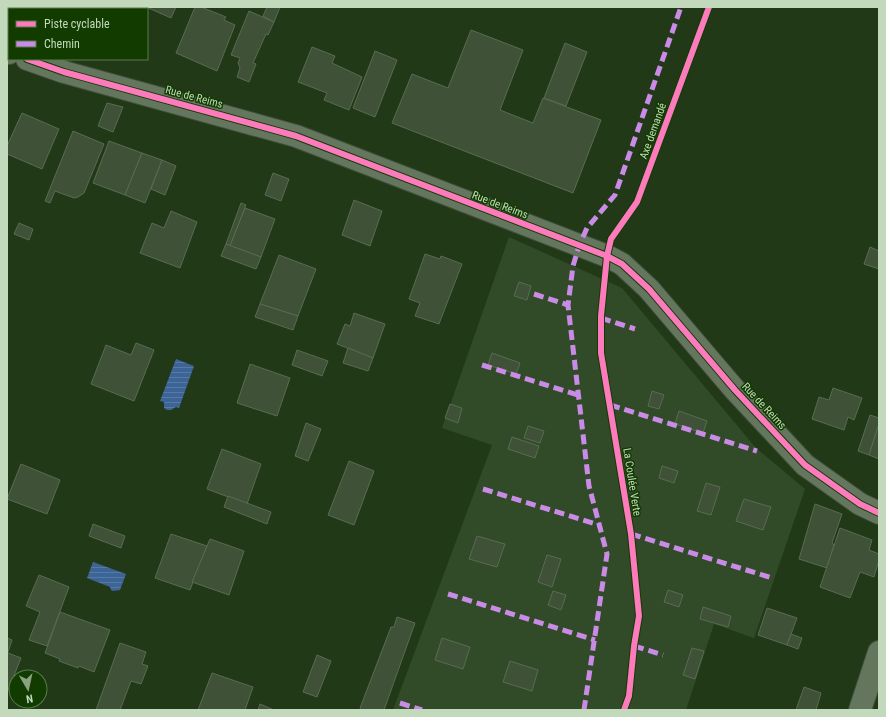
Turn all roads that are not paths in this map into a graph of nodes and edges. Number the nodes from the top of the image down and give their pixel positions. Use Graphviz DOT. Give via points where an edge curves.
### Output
graph roads {
  1 [pos="30,60"];
  2 [pos="879,513"];
  3 [pos="879,652"];
  4 [pos="860,710"];
  1 -- 2 [label="street, Rue de Reims" via="64,72 296,136 622,264 649,289 735,390 805,465 860,504"];
  3 -- 4 [label="street"];
}
